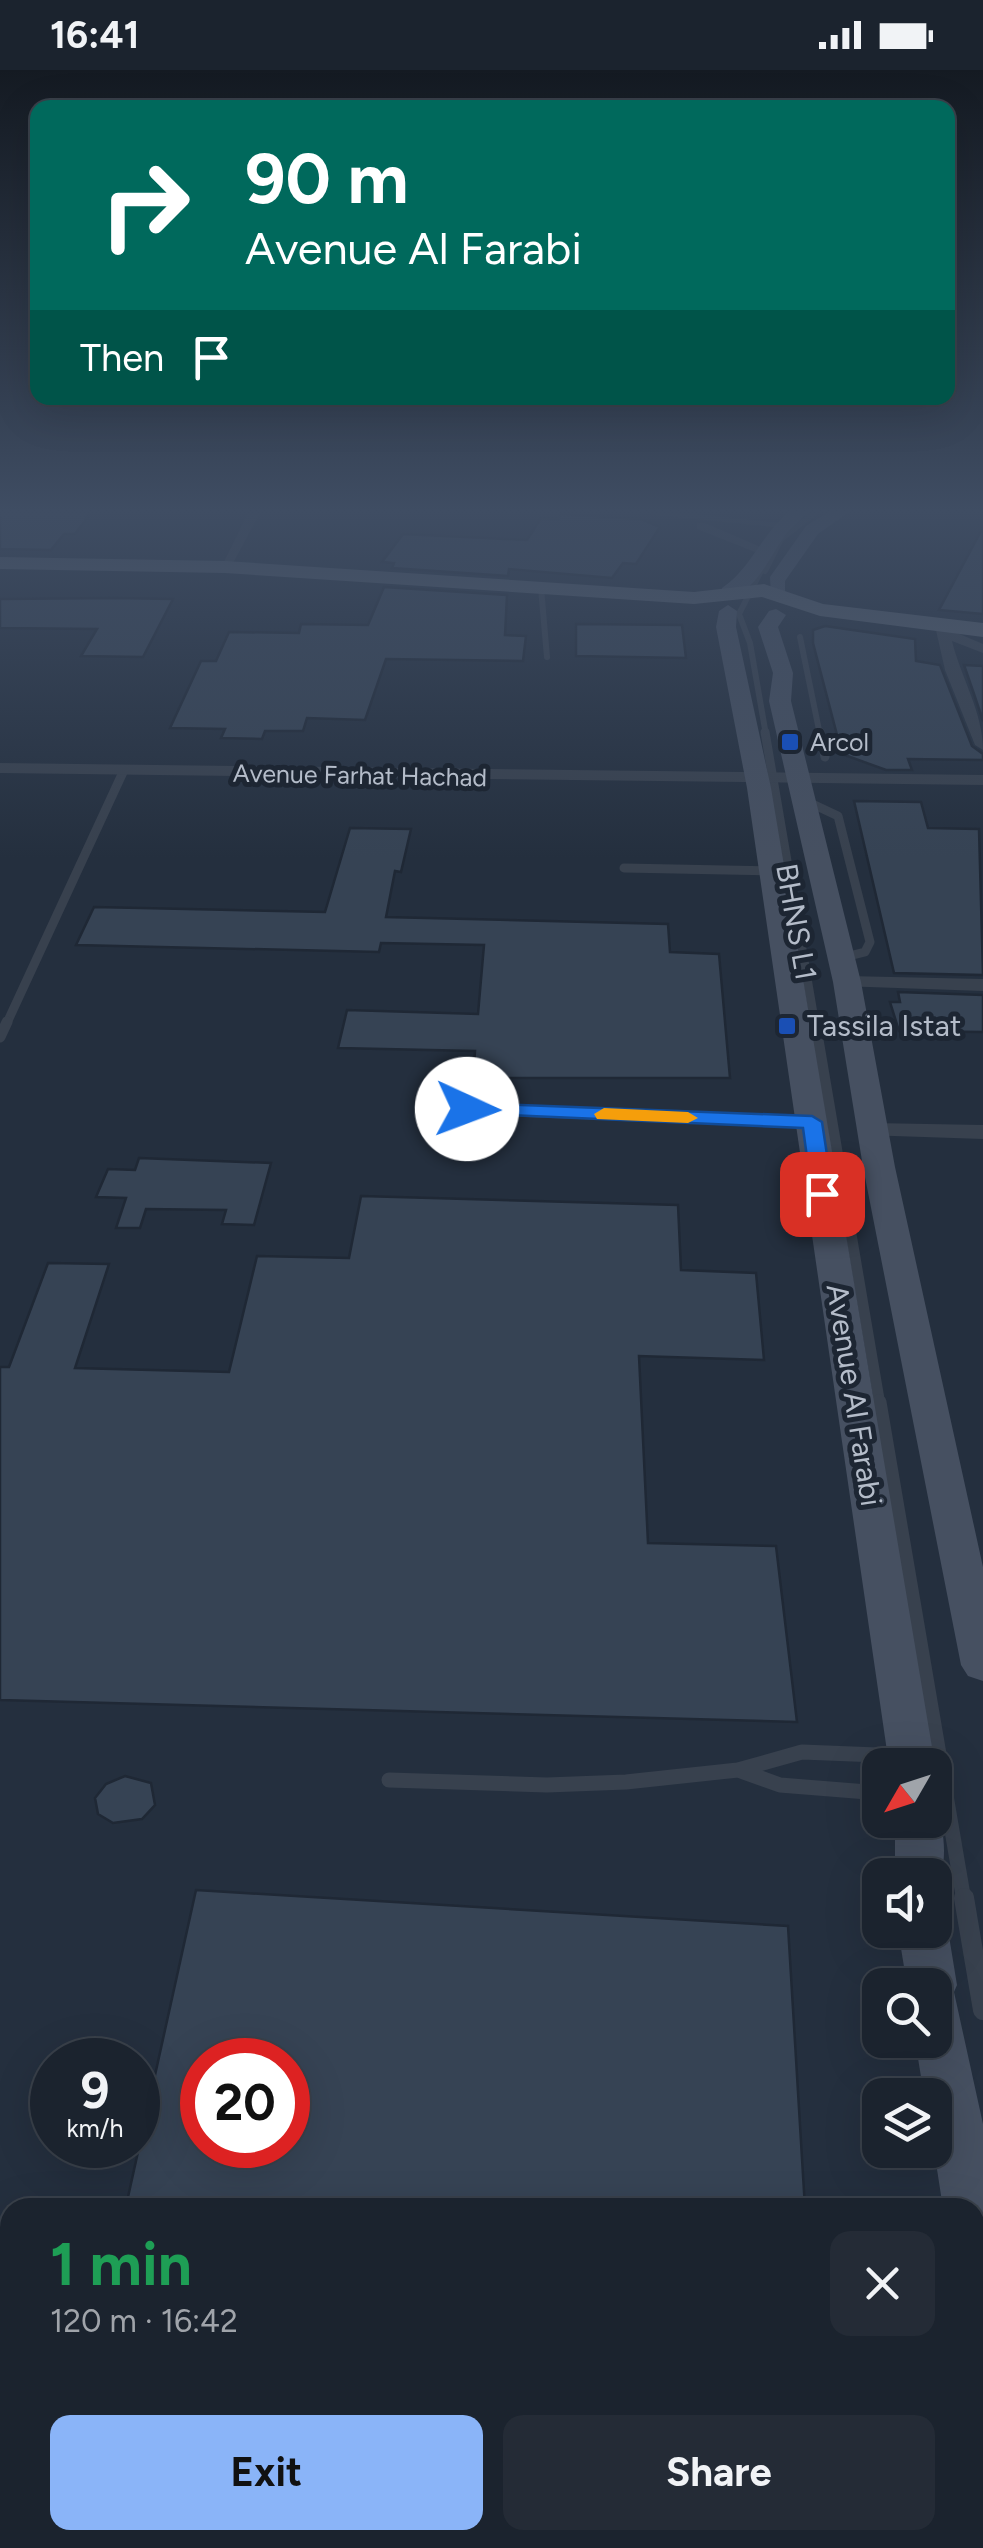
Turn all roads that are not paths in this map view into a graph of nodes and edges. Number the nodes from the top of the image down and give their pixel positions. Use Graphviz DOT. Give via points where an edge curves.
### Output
graph roads {
  1 [pos="544,627"];
  2 [pos="727,627"];
  3 [pos="768,627"];
  4 [pos="914,627"];
  5 [pos="983,630"];
  6 [pos="943,632"];
  7 [pos="800,637"];
  8 [pos="983,652"];
  9 [pos="546,658"];
  10 [pos="797,689"];
  11 [pos="983,745"];
  12 [pos="0,768"];
  13 [pos="124,770"];
  14 [pos="784,781"];
  15 [pos="983,784"];
  16 [pos="624,868"];
  17 [pos="771,870"];
  18 [pos="844,970"];
  19 [pos="983,985"];
  20 [pos="1,1034"];
  21 [pos="429,1108"];
  22 [pos="812,1122"];
  23 [pos="872,1130"];
  24 [pos="983,1132"];
  25 [pos="983,1666"];
  26 [pos="910,1748"];
  27 [pos="862,1756"];
  28 [pos="738,1770"];
  29 [pos="389,1780"];
  30 [pos="862,1792"];
  31 [pos="983,1958"];
  32 [pos="983,2010"];
  33 [pos="944,2058"];
  34 [pos="969,2198"];
  1 -- 9 [label="lane"];
  2 -- 14 [label="street, Avenue Al Farabi"];
  3 -- 10 [label="street, Avenue Al Farabi"];
  4 -- 6 [label="main road"];
  5 -- 6 [label="main road"];
  6 -- 8 [label="street"];
  6 -- 11 [label="street"];
  7 -- 10 [label="lane"];
  10 -- 14 [label="street, Avenue Al Farabi" via="780,702"];
  12 -- 13 [label="street, Avenue Farhat Hachad"];
  13 -- 14 [label="street, Avenue Farhat Hachad"];
  13 -- 20 [label="lane"];
  14 -- 15 [label="street, Avenue Farhat Hachad"];
  14 -- 17 [label="street, Avenue Al Farabi"];
  14 -- 18 [label="street, Avenue Al Farabi"];
  14 -- 31 [label="lane, BHNS L1"];
  14 -- 32 [label="lane, BHNS L1"];
  16 -- 17 [label="lane"];
  17 -- 22 [label="street, Avenue Al Farabi"];
  18 -- 19 [label="street"];
  18 -- 23 [label="street, Avenue Al Farabi"];
  21 -- 22 [label="lane"];
  22 -- 26 [label="street, Avenue Al Farabi"];
  23 -- 24 [label="street"];
  23 -- 25 [label="street, Avenue Al Farabi"];
  27 -- 28 [label="lane" via="802,1752"];
  28 -- 29 [label="lane" via="547,1785"];
  28 -- 30 [label="lane" via="780,1785"];
  33 -- 34 [label="street"];
}
